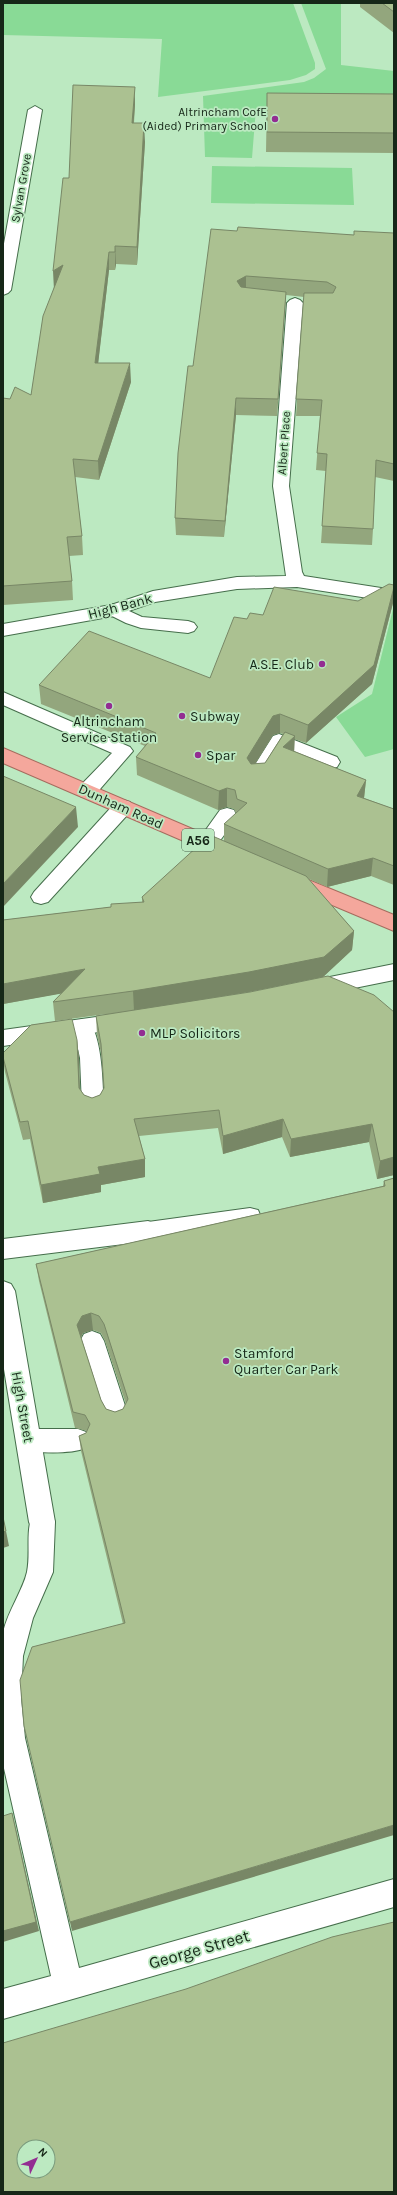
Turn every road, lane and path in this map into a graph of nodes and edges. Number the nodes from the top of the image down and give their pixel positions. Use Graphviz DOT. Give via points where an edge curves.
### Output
graph roads {
  1 [pos="35,110"];
  2 [pos="3,290"];
  3 [pos="296,303"];
  4 [pos="297,581"];
  5 [pos="394,596"];
  6 [pos="114,610"];
  7 [pos="188,627"];
  8 [pos="3,630"];
  9 [pos="3,698"];
  10 [pos="3,755"];
  11 [pos="331,762"];
  12 [pos="257,776"];
  13 [pos="87,791"];
  14 [pos="123,807"];
  15 [pos="227,815"];
  16 [pos="207,843"];
  17 [pos="249,862"];
  18 [pos="278,874"];
  19 [pos="41,897"];
  20 [pos="394,923"];
  21 [pos="392,977"];
  22 [pos="295,992"];
  23 [pos="142,1019"];
  24 [pos="83,1027"];
  25 [pos="3,1038"];
  26 [pos="93,1106"];
  27 [pos="268,1214"];
  28 [pos="148,1232"];
  29 [pos="3,1249"];
  30 [pos="3,1291"];
  31 [pos="92,1341"];
  32 [pos="116,1415"];
  33 [pos="28,1440"];
  34 [pos="78,1440"];
  35 [pos="394,1892"];
  36 [pos="68,1986"];
  37 [pos="3,2004"];
  1 -- 2 [label="street, Sylvan Grove"];
  3 -- 4 [label="street, Albert Place" via="281,486 293,572"];
  4 -- 5 [label="street"];
  4 -- 6 [label="street, High Bank" via="237,583 153,597"];
  6 -- 7 [label="lane" via="129,620 140,623"];
  6 -- 8 [label="street, High Bank"];
  9 -- 13 [label="lane" via="124,751"];
  10 -- 13 [label="highway, Dunham Road / A56"];
  11 -- 12 [label="lane" via="279,740"];
  13 -- 14 [label="highway, Dunham Road / A56"];
  14 -- 16 [label="highway, Dunham Road / A56"];
  14 -- 19 [label="lane"];
  15 -- 16 [label="lane"];
  16 -- 17 [label="highway, Dunham Road / A56"];
  18 -- 20 [label="highway"];
  21 -- 22 [label="street"];
  23 -- 24 [label="street"];
  24 -- 25 [label="street"];
  24 -- 26 [label="lane" via="90,1058"];
  27 -- 28 [label="lane" via="216,1224"];
  28 -- 29 [label="street"];
  30 -- 33 [label="street, High Street"];
  31 -- 32 [label="lane"];
  33 -- 34 [label="lane"];
  33 -- 36 [label="street, High Street" via="42,1522 40,1572 20,1618 10,1656 7,1698 11,1738"];
  35 -- 36 [label="street, George Street"];
  36 -- 37 [label="street, George Street"];
}
